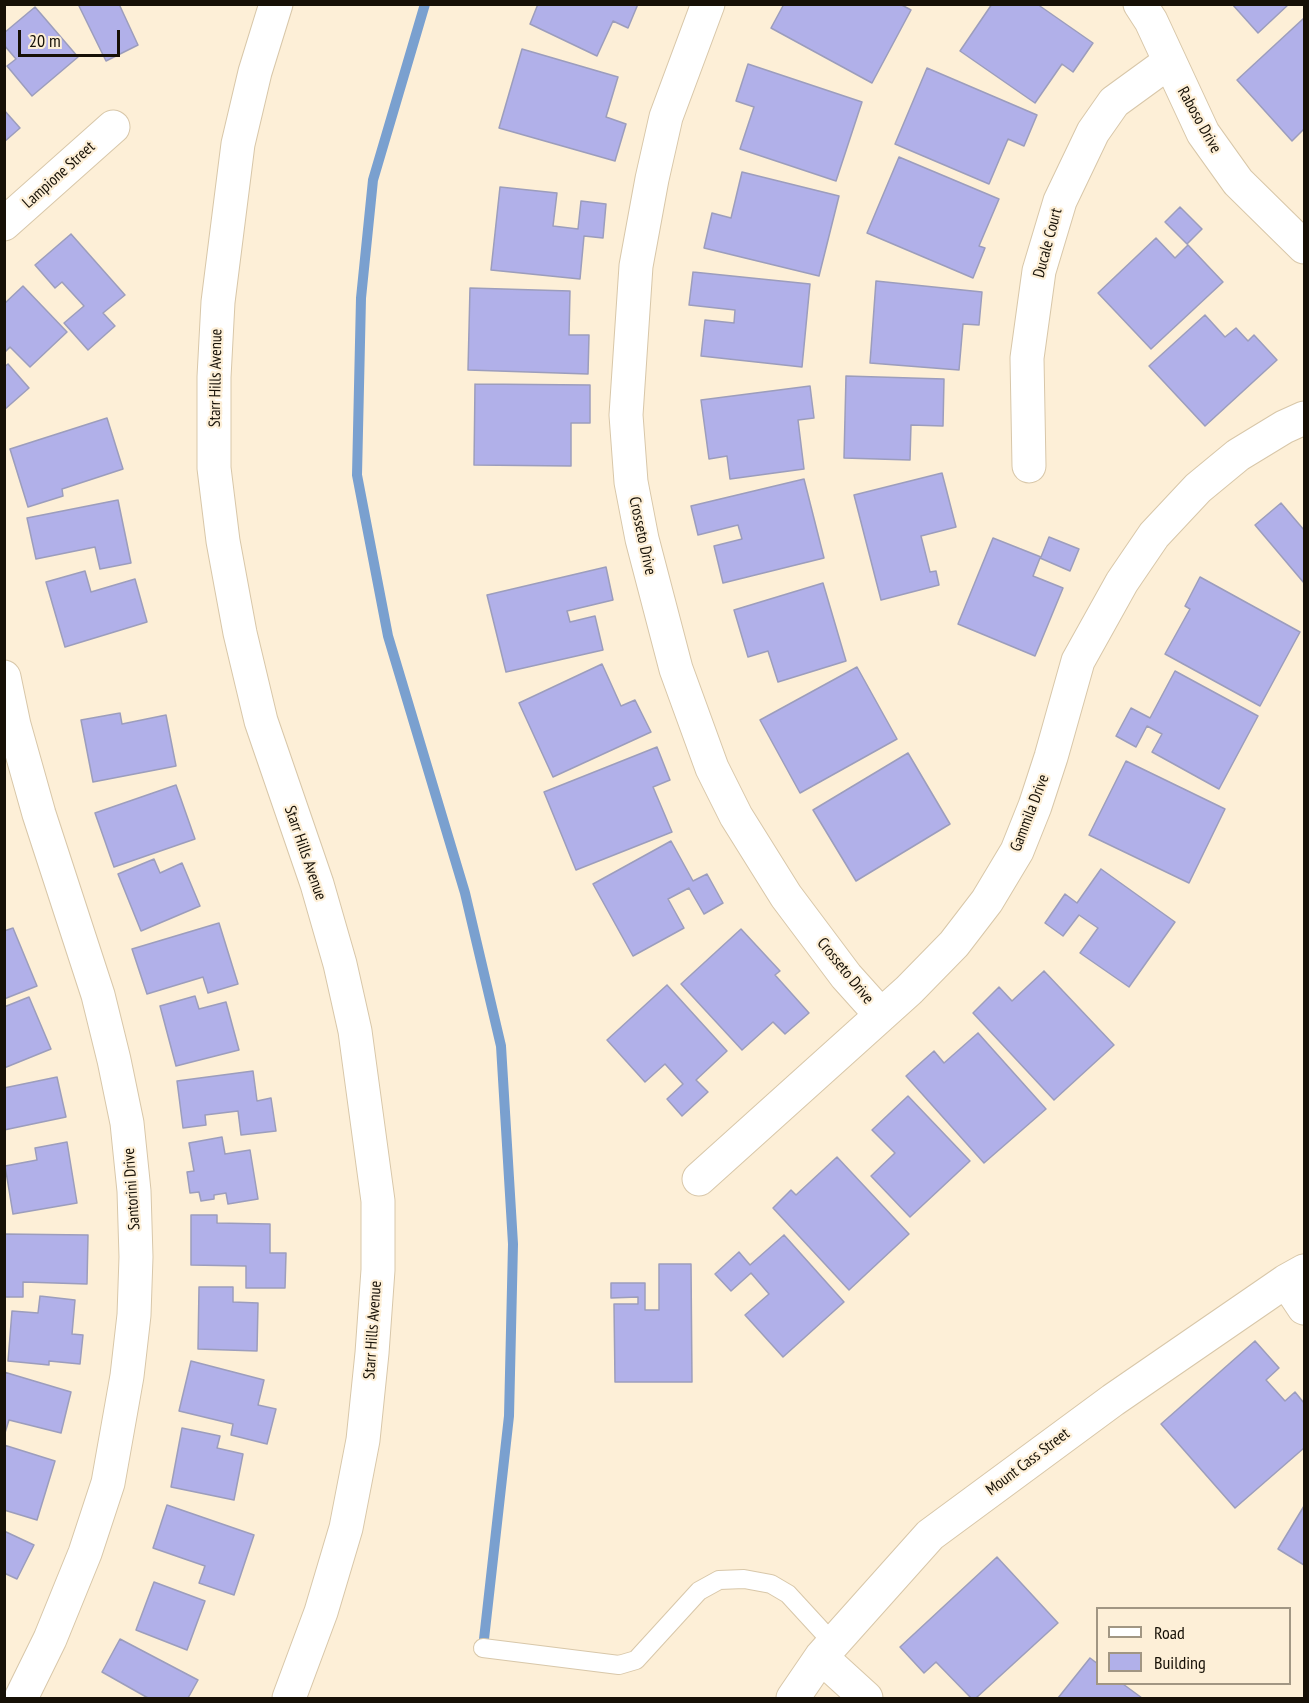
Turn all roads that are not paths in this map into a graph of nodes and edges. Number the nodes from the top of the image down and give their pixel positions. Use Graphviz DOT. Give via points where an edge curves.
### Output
graph roads {
  1 [pos="276,4"];
  2 [pos="708,4"];
  3 [pos="1140,4"];
  4 [pos="1169,62"];
  5 [pos="113,127"];
  6 [pos="4,224"];
  7 [pos="1305,247"];
  8 [pos="1305,418"];
  9 [pos="1029,466"];
  10 [pos="4,676"];
  11 [pos="881,1015"];
  12 [pos="699,1179"];
  13 [pos="1295,1276"];
  14 [pos="1305,1308"];
  15 [pos="483,1648"];
  16 [pos="827,1650"];
  17 [pos="21,1698"];
  18 [pos="289,1698"];
  19 [pos="793,1698"];
  20 [pos="866,1698"];
  1 -- 18 [label="street, Starr Hills Avenue" via="238,144 218,302 214,468 229,575 261,721 317,884 355,1031 378,1201 378,1270 363,1440 346,1528 321,1612"];
  2 -- 11 [label="street, Crosseto Drive" via="666,117 636,266 626,415 631,482 676,669 712,768 736,816 786,896 846,976"];
  3 -- 4 [label="street, Raboso Drive"];
  4 -- 7 [label="street, Raboso Drive" via="1203,133 1220,158 1238,182"];
  4 -- 9 [label="street, Ducale Court" via="1114,102 1093,132 1060,201 1039,271 1027,358"];
  5 -- 6 [label="street, Lampione Street"];
  8 -- 11 [label="street, Gammila Drive" via="1238,455 1198,488 1154,534 1078,661 1048,766 1017,852 954,944"];
  10 -- 17 [label="street, Santorini Drive" via="39,814 98,995 114,1060 128,1123 136,1257 127,1376 108,1483 85,1553"];
  11 -- 12 [label="street, Gammila Drive"];
  13 -- 14 [label="street"];
  13 -- 16 [label="street, Mount Cass Street" via="1113,1400 930,1535"];
  15 -- 16 [label="lane" via="620,1665 636,1660 699,1591 719,1580 744,1579 771,1584 788,1594"];
  16 -- 19 [label="street, Mount Cass Street"];
  16 -- 20 [label="street"];
}
